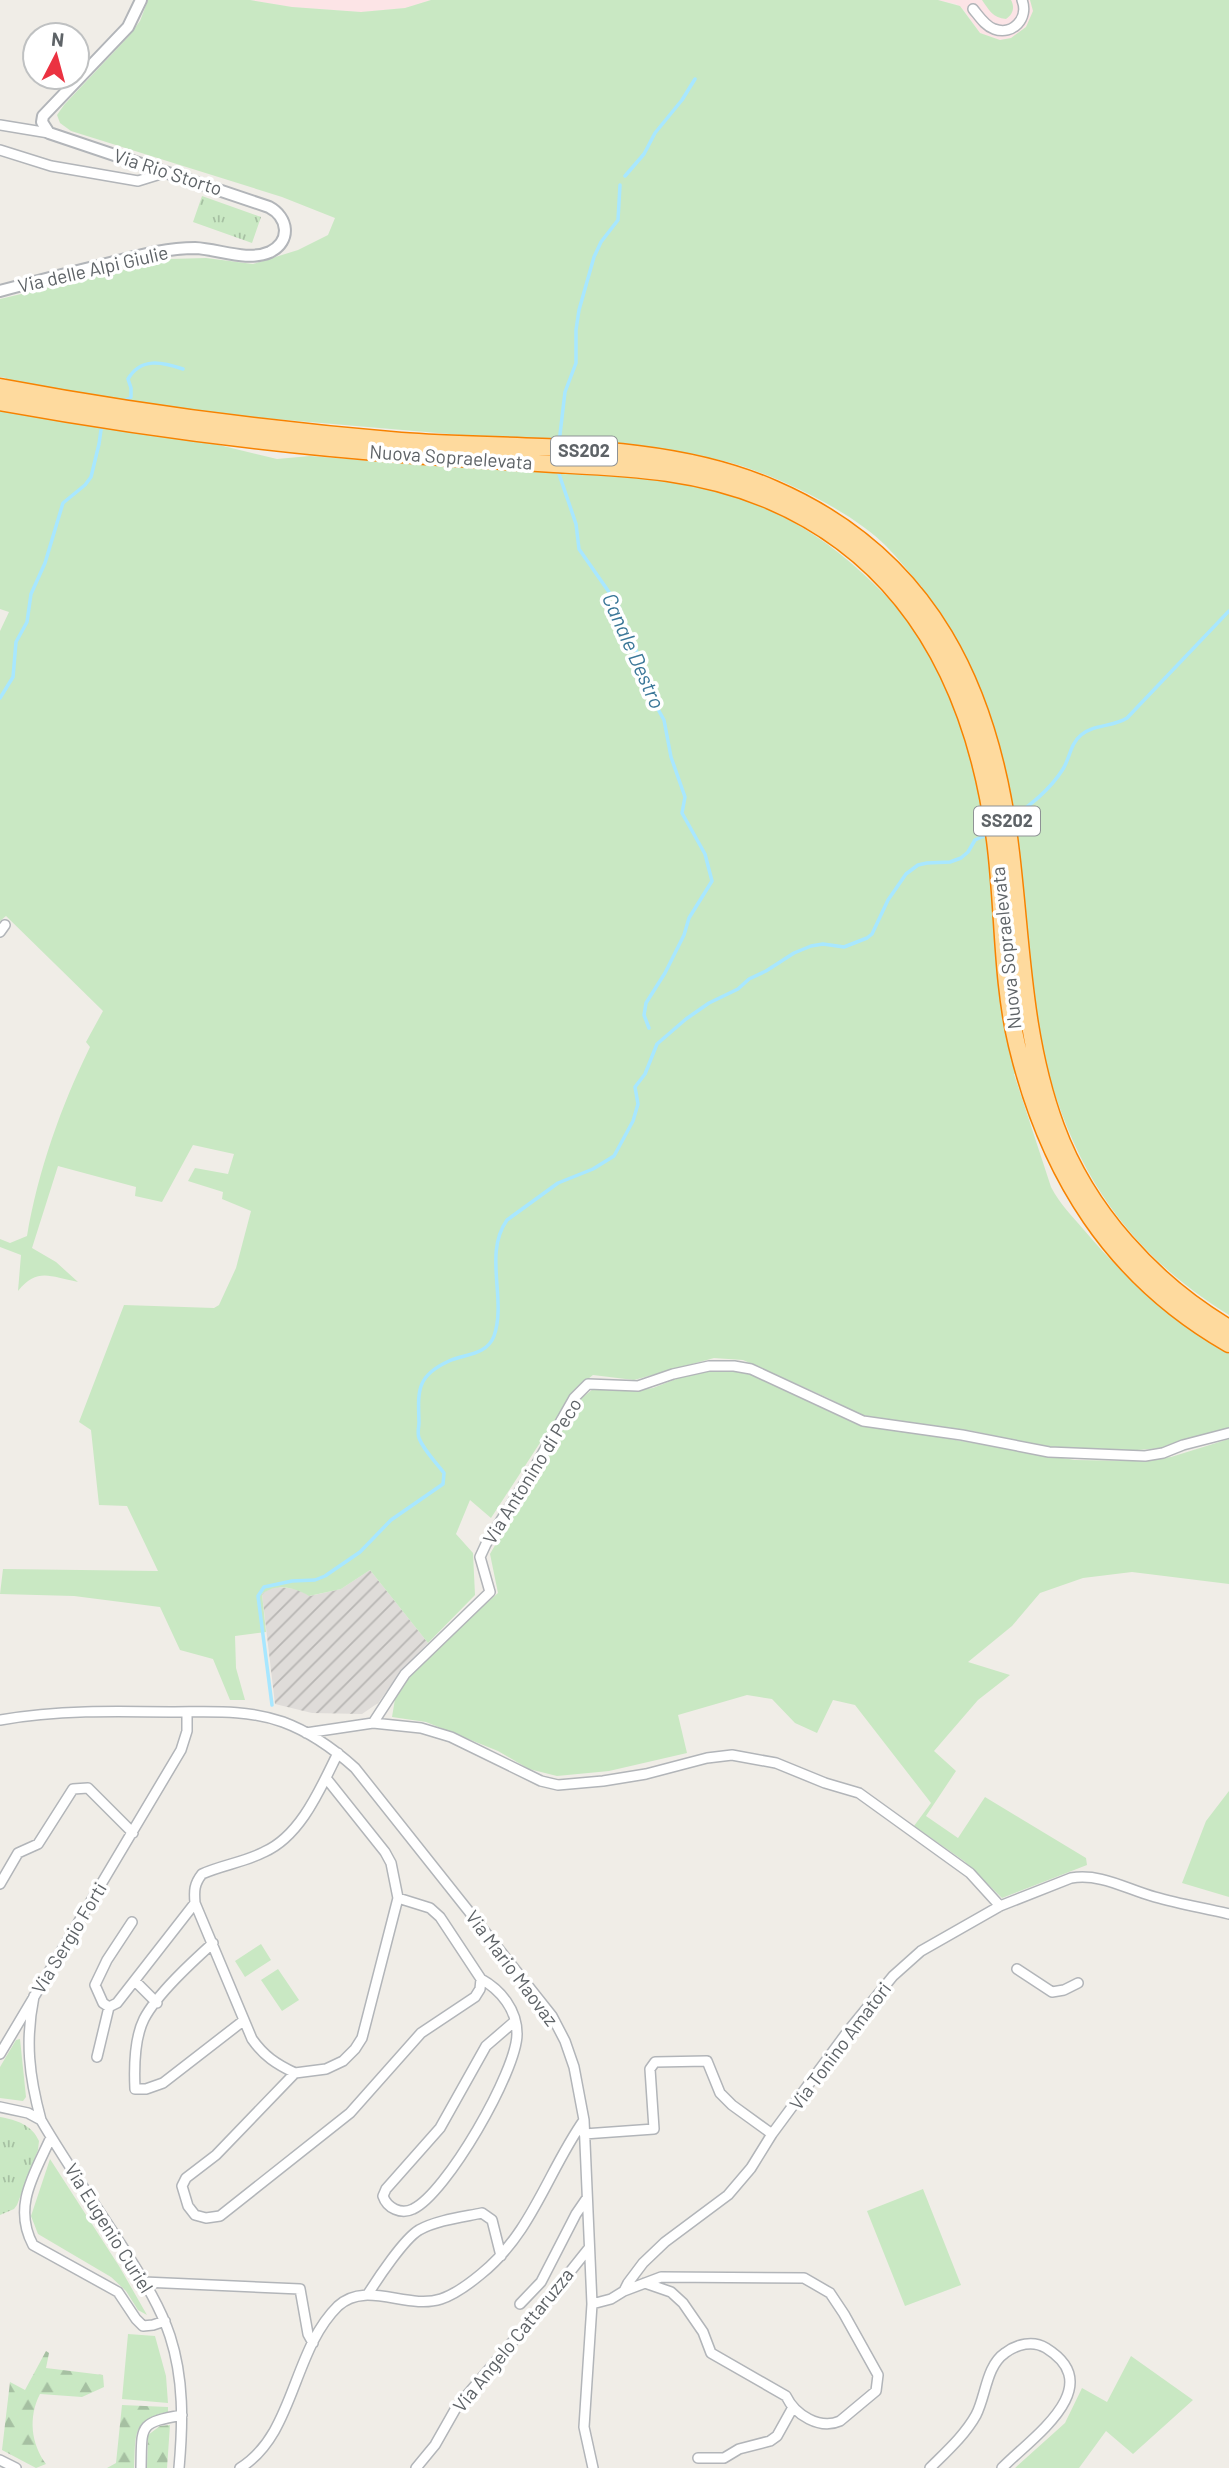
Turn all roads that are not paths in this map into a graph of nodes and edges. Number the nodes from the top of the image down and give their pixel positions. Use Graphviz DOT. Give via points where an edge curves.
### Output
graph roads {
  1 [pos="141,0"];
  2 [pos="1022,0"];
  3 [pos="973,9"];
  4 [pos="0,125"];
  5 [pos="50,133"];
  6 [pos="0,150"];
  7 [pos="167,172"];
  8 [pos="283,218"];
  9 [pos="0,291"];
  10 [pos="2,395"];
  11 [pos="1031,1071"];
  12 [pos="1229,1328"];
  13 [pos="1229,1344"];
  14 [pos="1229,1433"];
  15 [pos="187,1712"];
  16 [pos="0,1720"];
  17 [pos="373,1723"];
  18 [pos="306,1733"];
  19 [pos="338,1753"];
  20 [pos="326,1778"];
  21 [pos="133,1833"];
  22 [pos="0,1884"];
  23 [pos="398,1898"];
  24 [pos="195,1903"];
  25 [pos="1000,1906"];
  26 [pos="1229,1914"];
  27 [pos="132,1922"];
  28 [pos="214,1943"];
  29 [pos="1017,1969"];
  30 [pos="481,1979"];
  31 [pos="135,1981"];
  32 [pos="1078,1983"];
  33 [pos="34,1996"];
  34 [pos="156,2003"];
  35 [pos="109,2007"];
  36 [pos="243,2021"];
  37 [pos="515,2021"];
  38 [pos="3,2039"];
  39 [pos="0,2054"];
  40 [pos="97,2057"];
  41 [pos="295,2073"];
  42 [pos="0,2107"];
  43 [pos="41,2120"];
  44 [pos="584,2120"];
  45 [pos="584,2134"];
  46 [pos="772,2134"];
  47 [pos="51,2137"];
  48 [pos="587,2198"];
  49 [pos="589,2248"];
  50 [pos="500,2256"];
  51 [pos="144,2282"];
  52 [pos="645,2283"];
  53 [pos="624,2291"];
  54 [pos="368,2294"];
  55 [pos="520,2304"];
  56 [pos="592,2304"];
  57 [pos="165,2321"];
  58 [pos="313,2343"];
  59 [pos="792,2409"];
  60 [pos="182,2415"];
  61 [pos="698,2458"];
  62 [pos="0,2460"];
  63 [pos="180,2464"];
  64 [pos="16,2468"];
  65 [pos="141,2468"];
  66 [pos="188,2468"];
  67 [pos="240,2468"];
  68 [pos="416,2468"];
  69 [pos="593,2468"];
  70 [pos="930,2468"];
  71 [pos="1002,2468"];
  1 -- 5 [label="street" via="128,27 43,116"];
  2 -- 3 [label="street" via="1021,20 1006,30 988,26"];
  4 -- 5 [label="street"];
  5 -- 7 [label="street, Via Rio Storto"];
  6 -- 7 [label="street" via="51,166 138,181"];
  7 -- 8 [label="street, Via Rio Storto" via="269,206"];
  8 -- 9 [label="street, Via delle Alpi Giulie" via="284,237 266,254 177,249"];
  10 -- 11 [label="highway, Nuova Sopraelevata / SS202" via="102,420 215,428 353,450 460,451 703,472 775,489 834,521 888,563 942,656 963,704 995,837 1011,1016"];
  11 -- 12 [label="highway, Nuova Sopraelevata / SS202" via="1061,1140 1104,1215 1170,1287"];
  11 -- 13 [label="highway, Nuova Sopraelevata / SS202" via="1045,1136 1092,1221 1153,1290"];
  14 -- 17 [label="street, Via Antonino di Peco" via="1144,1456 1070,1454 863,1421 751,1369 734,1366 693,1368 638,1386 588,1384 574,1398 486,1544 481,1557 489,1592 405,1674"];
  15 -- 16 [label="street, Via Mario Maovaz" via="59,1712"];
  15 -- 18 [label="street, Via Mario Maovaz" via="243,1712"];
  15 -- 21 [label="street, Via Sergio Forti" via="181,1750"];
  17 -- 18 [label="street"];
  17 -- 25 [label="street" via="421,1728 451,1737 541,1781 558,1784 603,1781 732,1755 776,1763 859,1793 970,1873"];
  18 -- 19 [label="street, Via Mario Maovaz"];
  19 -- 20 [label="street"];
  19 -- 44 [label="street, Via Mario Maovaz" via="355,1768 552,2016 574,2067"];
  20 -- 23 [label="street" via="385,1852"];
  20 -- 24 [label="street" via="291,1832 277,1845 202,1874 196,1882"];
  21 -- 22 [label="street" via="88,1788 73,1789 44,1837 18,1853"];
  21 -- 33 [label="street, Via Sergio Forti"];
  23 -- 30 [label="street" via="430,1908 440,1917"];
  23 -- 41 [label="street" via="362,2038 343,2061 327,2069"];
  24 -- 28 [label="street"];
  24 -- 31 [label="street"];
  25 -- 26 [label="street, Via Tonino Amatori" via="1081,1876"];
  25 -- 46 [label="street, Via Tonino Amatori" via="921,1951 894,1976"];
  27 -- 35 [label="street" via="95,1985"];
  28 -- 34 [label="street"];
  28 -- 36 [label="street"];
  29 -- 32 [label="street" via="1052,1992"];
  30 -- 37 [label="street" via="508,2003"];
  30 -- 41 [label="street" via="475,1997 421,2033 350,2113 220,2216 195,2215 183,2196 186,2178 216,2155"];
  31 -- 34 [label="street"];
  31 -- 35 [label="street"];
  33 -- 38 [label="street, Via Sergio Forti"];
  33 -- 43 [label="street, Via Eugenio Curiel" via="28,2042"];
  34 -- 36 [label="street" via="140,2033 135,2089 163,2083"];
  35 -- 40 [label="street"];
  36 -- 41 [label="street" via="263,2054"];
  37 -- 37 [label="street" via="485,2046 440,2128 384,2192 385,2201 396,2210 416,2208 461,2158 509,2070 516,2052"];
  38 -- 39 [label="street, Via Sergio Forti"];
  42 -- 43 [label="street"];
  43 -- 47 [label="street, Via Eugenio Curiel"];
  44 -- 45 [label="street, Via Mario Maovaz"];
  44 -- 50 [label="street" via="530,2216"];
  45 -- 46 [label="street" via="654,2129 650,2069 655,2062 707,2061 720,2093"];
  45 -- 48 [label="street, Via Mario Maovaz"];
  46 -- 53 [label="street, Via Tonino Amatori" via="728,2195 665,2242"];
  47 -- 51 [label="street, Via Eugenio Curiel"];
  47 -- 57 [label="street, Via Eugenio Curiel" via="24,2204 23,2217 33,2245 118,2292 143,2326"];
  48 -- 49 [label="street, Via Mario Maovaz"];
  48 -- 55 [label="street" via="541,2281"];
  49 -- 56 [label="street, Via Mario Maovaz"];
  49 -- 68 [label="street, Via Angelo Cattaruzza" via="456,2408"];
  50 -- 54 [label="street" via="449,2296 410,2302"];
  50 -- 54 [label="street" via="492,2220 482,2213 450,2220 417,2232"];
  51 -- 57 [label="street, Via Eugenio Curiel"];
  51 -- 58 [label="street" via="300,2290"];
  52 -- 53 [label="street"];
  52 -- 59 [label="street" via="671,2292 683,2303 711,2353 786,2396"];
  52 -- 59 [label="street" via="687,2276 804,2278 830,2293 878,2375 878,2386 848,2416 833,2424 819,2424"];
  53 -- 56 [label="street"];
  54 -- 58 [label="street" via="343,2302"];
  56 -- 69 [label="street, Via Mario Maovaz" via="584,2427"];
  57 -- 60 [label="street, Via Eugenio Curiel" via="177,2363"];
  58 -- 67 [label="street" via="276,2429"];
  59 -- 61 [label="street" via="770,2441 724,2458"];
  60 -- 63 [label="street, Via Eugenio Curiel"];
  60 -- 65 [label="street" via="146,2426"];
  62 -- 64 [label="street"];
  63 -- 66 [label="street"];
  70 -- 71 [label="street" via="975,2417 992,2368 1003,2354 1029,2343 1041,2345 1066,2366 1069,2395 1061,2410"];
}
